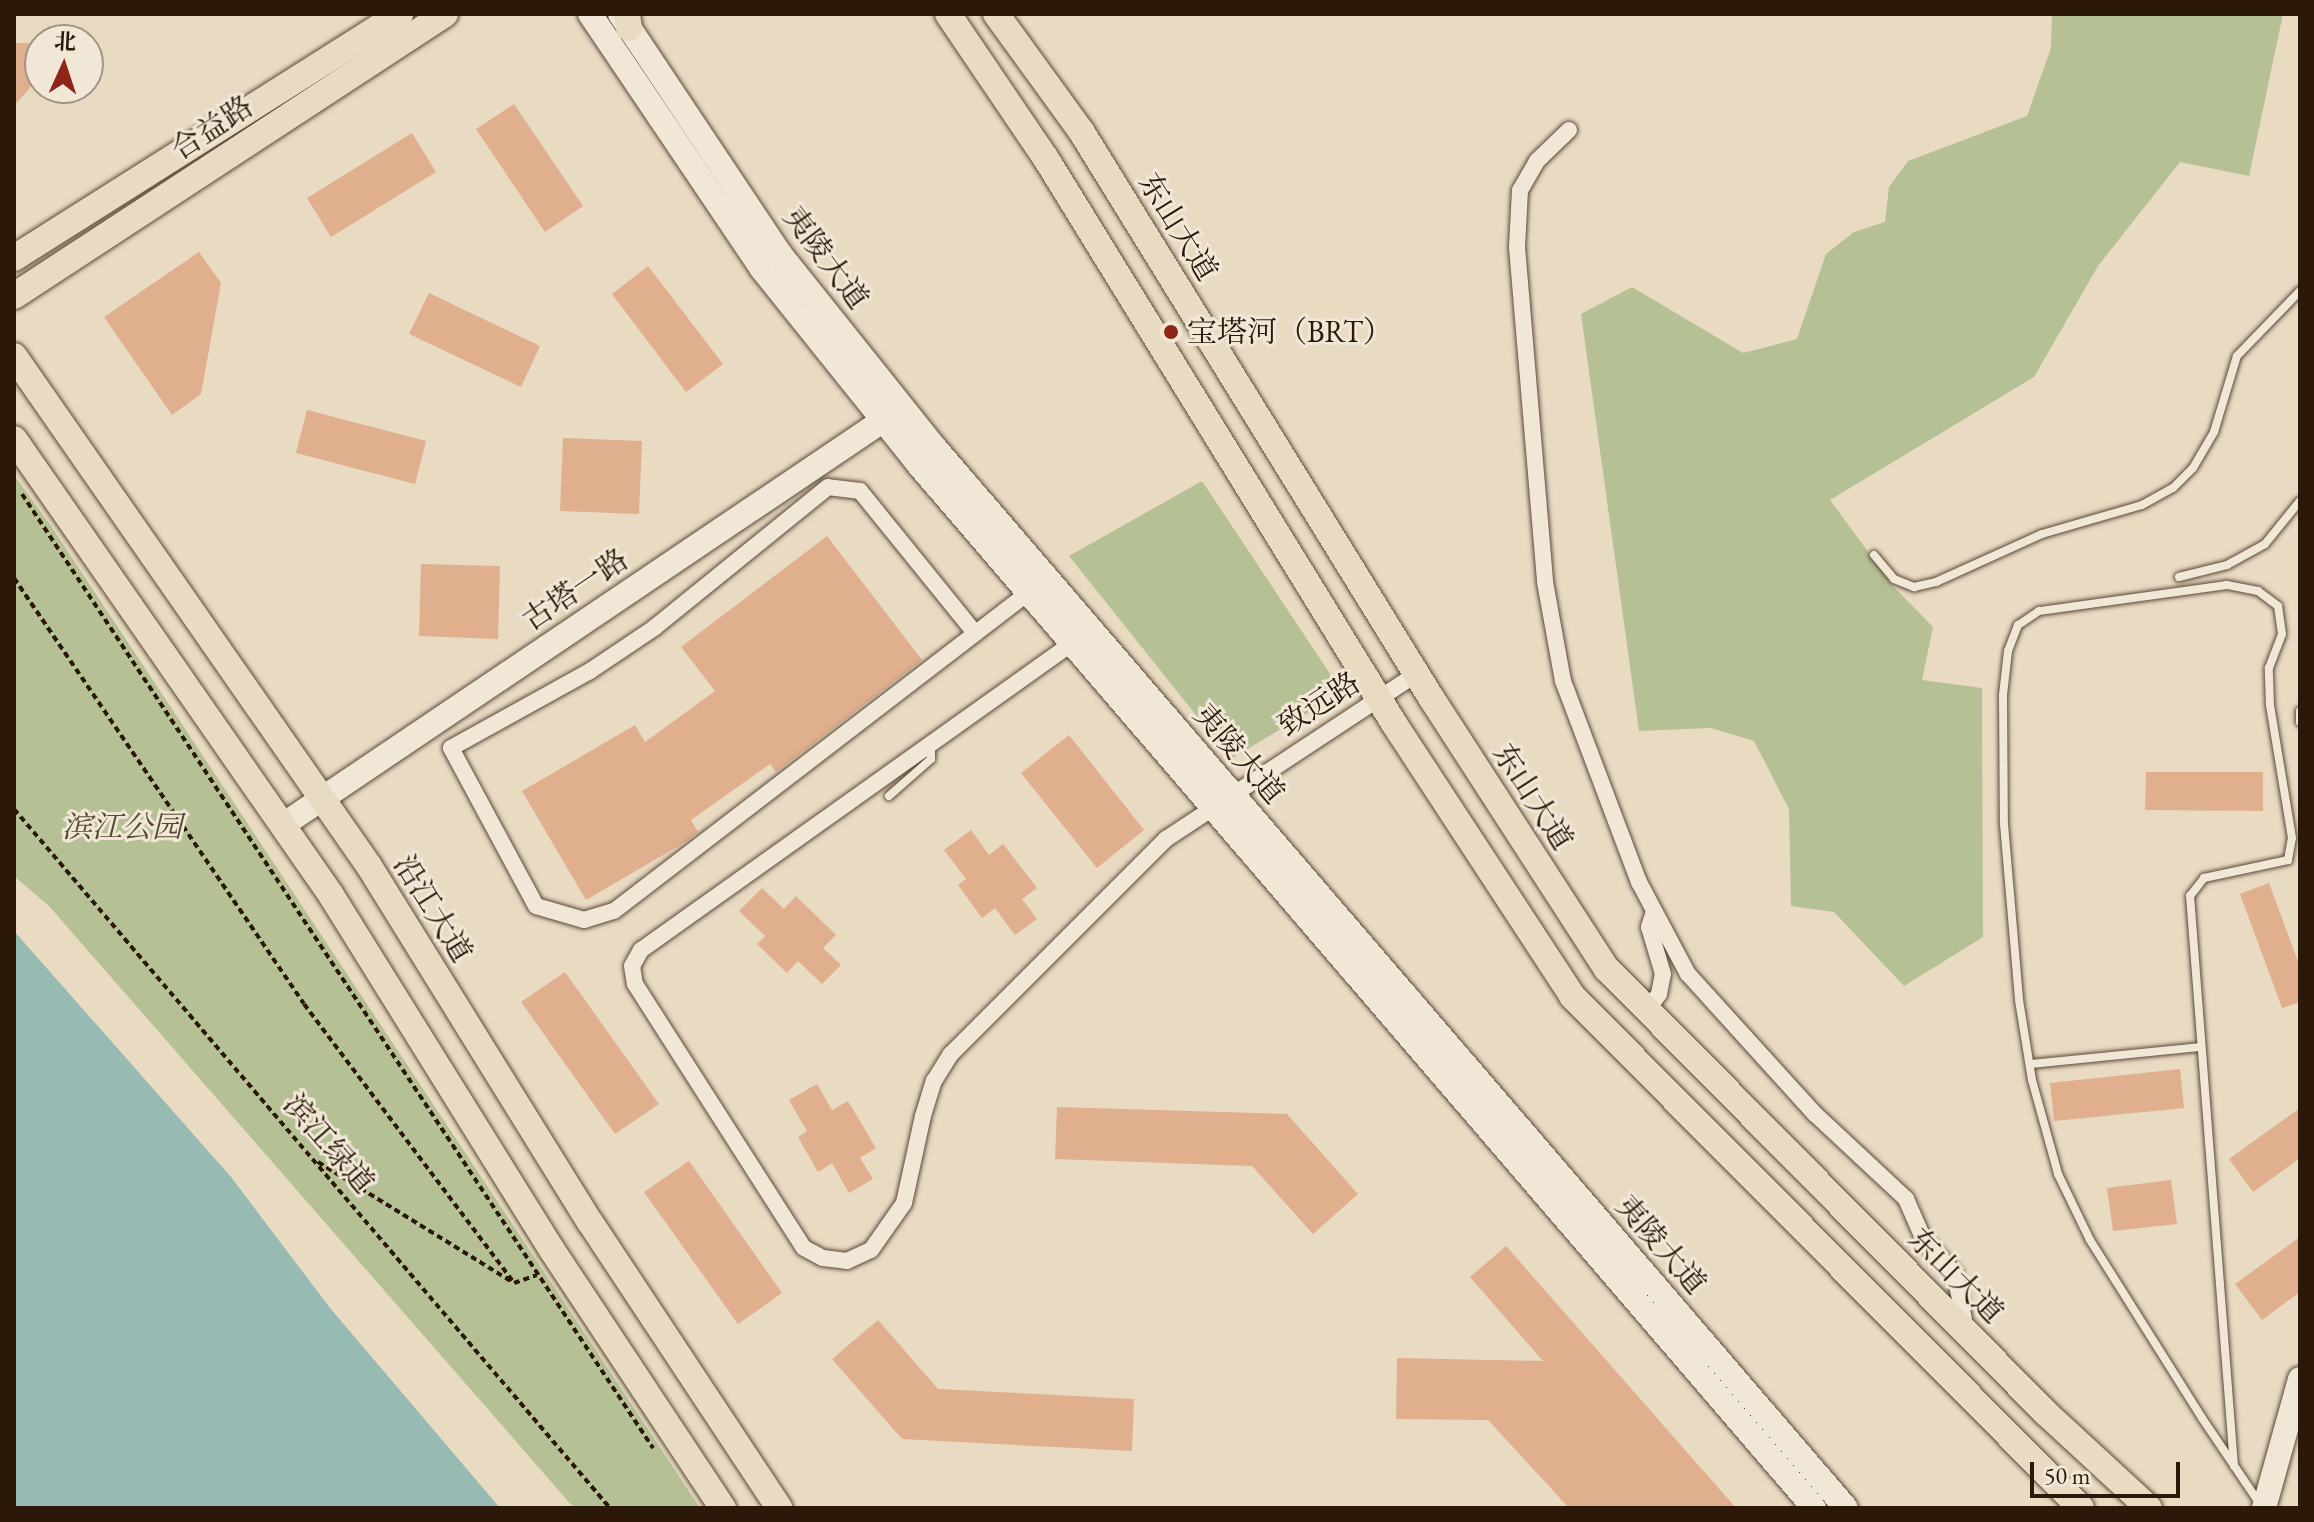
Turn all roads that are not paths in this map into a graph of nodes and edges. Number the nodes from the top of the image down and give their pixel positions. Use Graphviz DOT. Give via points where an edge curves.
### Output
graph roads {
  1 [pos="400,14"];
  2 [pos="445,14"];
  3 [pos="590,14"];
  4 [pos="948,14"];
  5 [pos="996,14"];
  6 [pos="625,19"];
  7 [pos="1569,130"];
  8 [pos="14,258"];
  9 [pos="2300,291"];
  10 [pos="14,296"];
  11 [pos="14,356"];
  12 [pos="893,414"];
  13 [pos="14,439"];
  14 [pos="2300,501"];
  15 [pos="1874,555"];
  16 [pos="2179,577"];
  17 [pos="1028,593"];
  18 [pos="975,633"];
  19 [pos="1071,644"];
  20 [pos="1416,674"];
  21 [pos="1379,698"];
  22 [pos="2300,711"];
  23 [pos="2300,722"];
  24 [pos="931,744"];
  25 [pos="889,796"];
  26 [pos="322,799"];
  27 [pos="1223,802"];
  28 [pos="283,825"];
  29 [pos="1654,912"];
  30 [pos="1647,1010"];
  31 [pos="2200,1047"];
  32 [pos="2030,1064"];
  33 [pos="1966,1332"];
  34 [pos="2300,1379"];
  35 [pos="2234,1466"];
  36 [pos="723,1508"];
  37 [pos="779,1508"];
  38 [pos="1814,1508"];
  39 [pos="1846,1508"];
  40 [pos="2081,1508"];
  41 [pos="2149,1508"];
  42 [pos="2263,1508"];
  1 -- 8 [label="main road, 合益路"];
  2 -- 10 [label="main road, 合益路"];
  3 -- 12 [label="main road, 夷陵大道" via="762,269"];
  4 -- 21 [label="main road" via="1045,157"];
  5 -- 20 [label="main road, 东山大道" via="1081,131"];
  6 -- 12 [label="main road, 夷陵大道"];
  7 -- 29 [label="street" via="1537,161 1520,190 1517,247 1550,630 1586,750"];
  9 -- 15 [label="lane" via="2237,356 2214,432 2193,468 2173,488 2142,505 2042,534 1914,587 1894,579"];
  11 -- 26 [label="main road, 沿江大道"];
  12 -- 17 [label="main road, 夷陵大道"];
  12 -- 26 [label="main road, 古塔一路"];
  12 -- 27 [label="main road, 夷陵大道"];
  13 -- 28 [label="main road"];
  14 -- 16 [label="lane" via="2265,544 2227,565"];
  17 -- 18 [label="street"];
  17 -- 19 [label="main road, 夷陵大道"];
  18 -- 18 [label="street" via="614,911 584,920 536,906 451,748 590,671 654,628 828,487 860,491"];
  19 -- 24 [label="street, 致远路"];
  19 -- 27 [label="main road, 夷陵大道"];
  20 -- 21 [label="street, 致远路"];
  20 -- 30 [label="main road, 东山大道" via="1607,969"];
  21 -- 27 [label="street, 致远路"];
  21 -- 40 [label="main road" via="1572,996"];
  22 -- 23 [label="lane"];
  24 -- 25 [label="lane" via="931,759"];
  24 -- 27 [label="street, 致远路" via="641,950 632,966 635,984 804,1248 823,1258 847,1261 871,1250 904,1203 934,1081 951,1054 1166,839"];
  26 -- 28 [label="main road, 古塔一路"];
  26 -- 37 [label="main road, 沿江大道"];
  27 -- 38 [label="main road, 夷陵大道"];
  27 -- 39 [label="main road, 夷陵大道"];
  28 -- 36 [label="main road"];
  29 -- 30 [label="street" via="1649,927 1663,974 1659,994"];
  29 -- 33 [label="street" via="1698,985 1815,1114 1906,1199 1924,1240 1955,1274"];
  30 -- 33 [label="main road, 东山大道"];
  31 -- 32 [label="lane"];
  31 -- 32 [label="lane" via="2190,896 2204,878 2288,860 2292,838 2270,705 2269,668 2282,634 2278,606 2258,591 2227,585 2039,611 2018,625 2008,651 2003,695 2004,824 2019,1000"];
  31 -- 35 [label="lane"];
  32 -- 35 [label="lane" via="2058,1174 2090,1240"];
  33 -- 41 [label="main road, 东山大道"];
  34 -- 42 [label="main road"];
  35 -- 42 [label="lane"];
}
